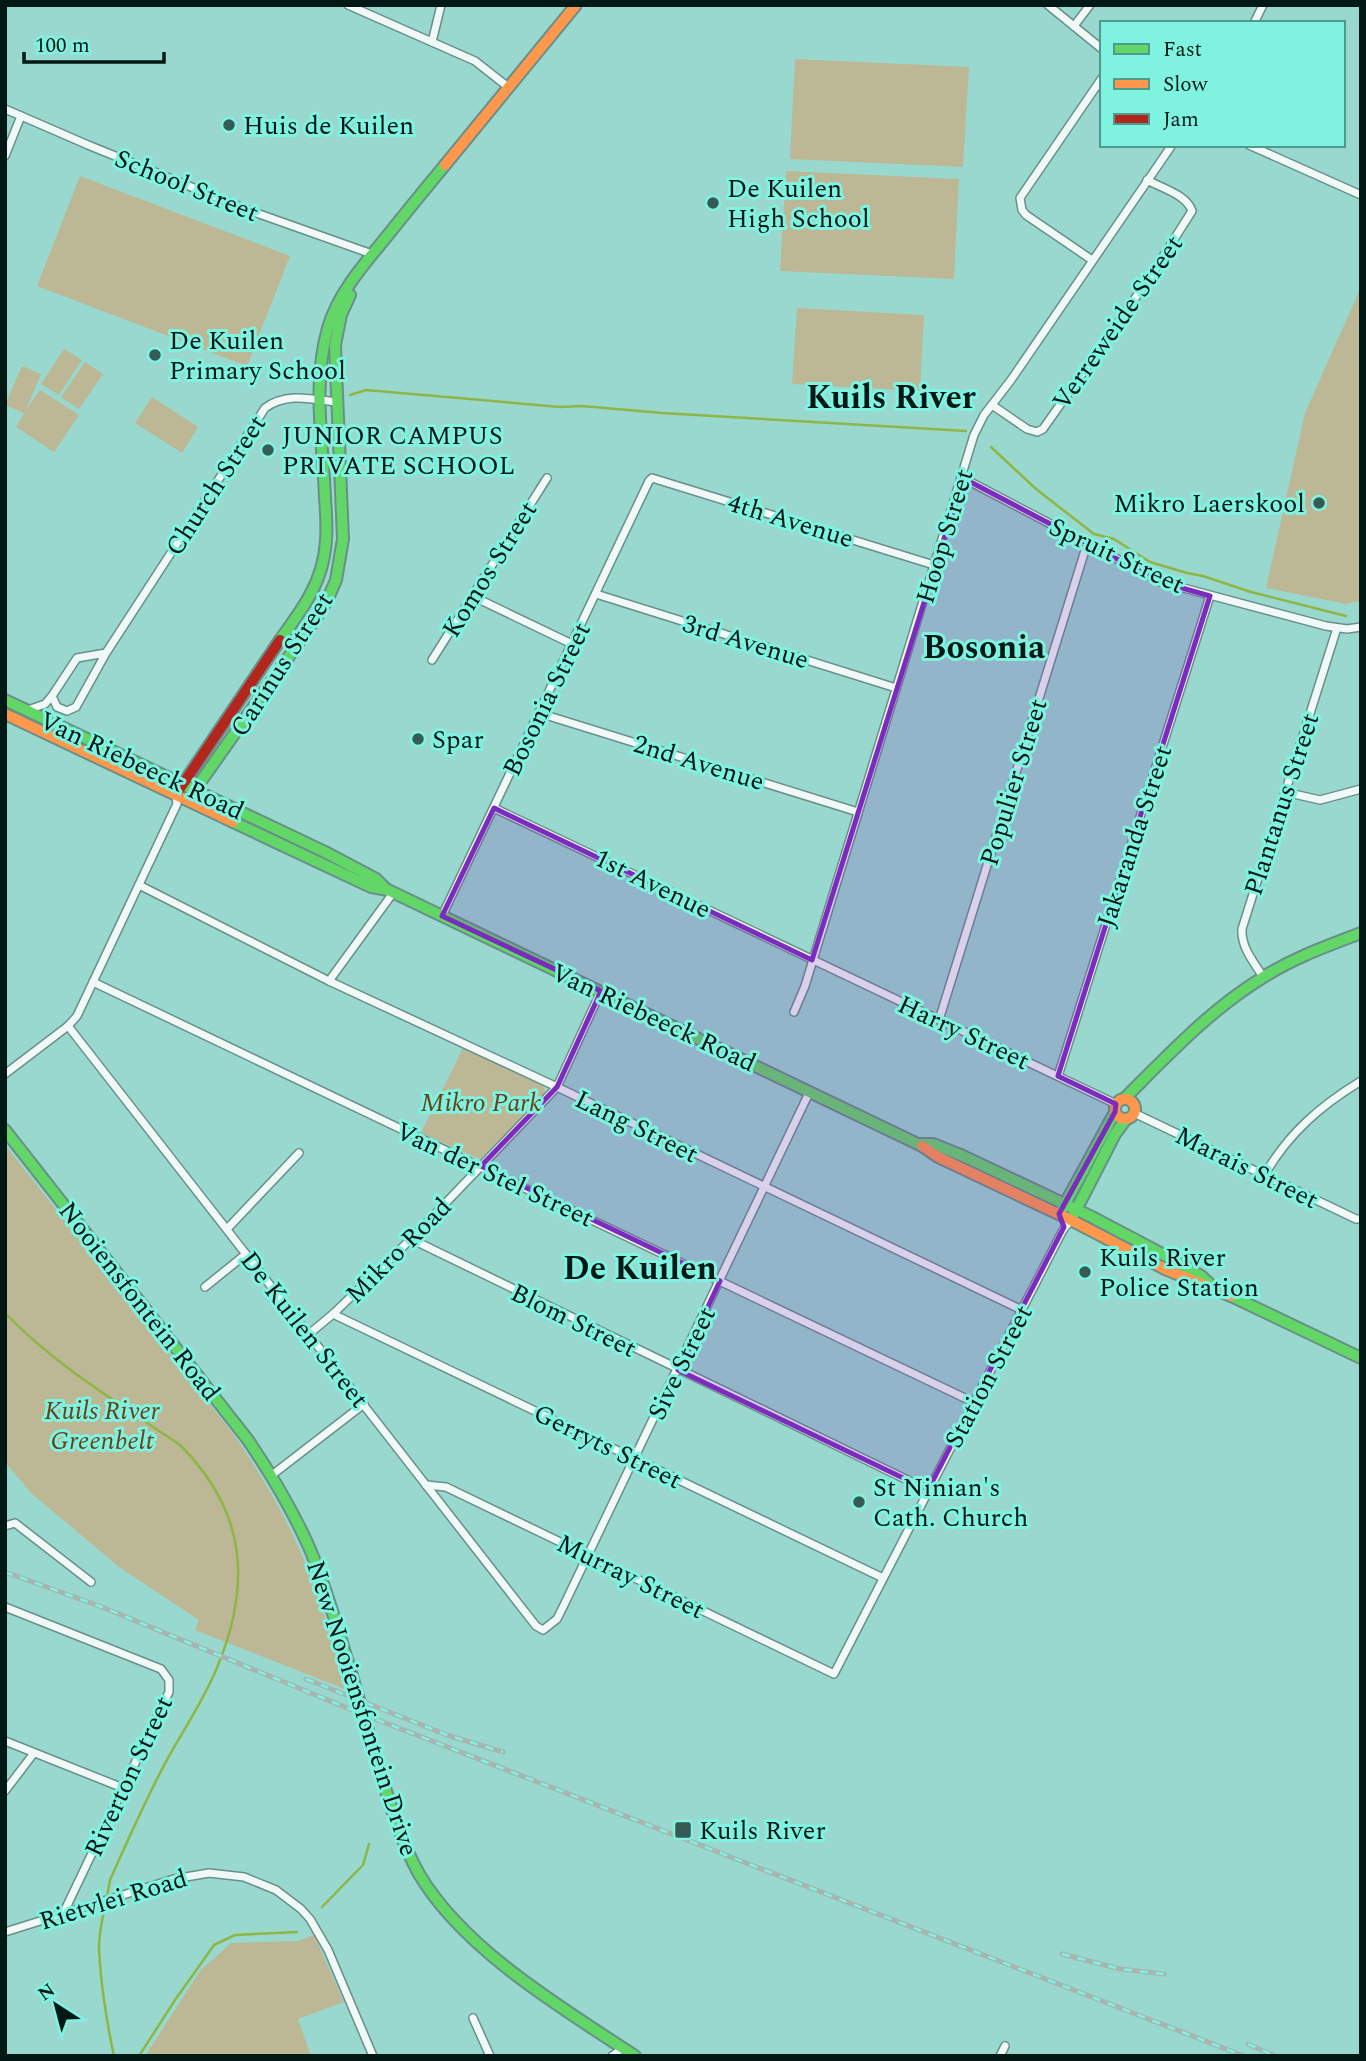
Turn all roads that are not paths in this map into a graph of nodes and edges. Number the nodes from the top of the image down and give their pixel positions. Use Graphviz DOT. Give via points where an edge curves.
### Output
graph roads {
  1 [pos="348,5"];
  2 [pos="441,5"];
  3 [pos="576,5"];
  4 [pos="1048,5"];
  5 [pos="1090,5"];
  6 [pos="1263,5"];
  7 [pos="1255,21"];
  8 [pos="1073,26"];
  9 [pos="432,42"];
  10 [pos="1100,47"];
  11 [pos="1100,81"];
  12 [pos="508,87"];
  13 [pos="5,109"];
  14 [pos="21,116"];
  15 [pos="1171,147"];
  16 [pos="1253,147"];
  17 [pos="5,156"];
  18 [pos="1147,180"];
  19 [pos="1361,195"];
  20 [pos="372,254"];
  21 [pos="1092,260"];
  22 [pos="357,276"];
  23 [pos="320,400"];
  24 [pos="336,402"];
  25 [pos="992,405"];
  26 [pos="547,478"];
  27 [pos="962,478"];
  28 [pos="649,481"];
  29 [pos="1087,544"];
  30 [pos="934,565"];
  31 [pos="596,594"];
  32 [pos="472,596"];
  33 [pos="1210,596"];
  34 [pos="1361,627"];
  35 [pos="1337,628"];
  36 [pos="572,644"];
  37 [pos="106,653"];
  38 [pos="432,660"];
  39 [pos="896,688"];
  40 [pos="52,696"];
  41 [pos="5,700"];
  42 [pos="28,711"];
  43 [pos="539,713"];
  44 [pos="5,714"];
  45 [pos="182,784"];
  46 [pos="1361,789"];
  47 [pos="195,790"];
  48 [pos="1285,792"];
  49 [pos="180,799"];
  50 [pos="494,808"];
  51 [pos="858,812"];
  52 [pos="139,885"];
  53 [pos="390,891"];
  54 [pos="442,916"];
  55 [pos="1361,933"];
  56 [pos="812,960"];
  57 [pos="1263,977"];
  58 [pos="329,981"];
  59 [pos="93,982"];
  60 [pos="601,991"];
  61 [pos="794,1012"];
  62 [pos="939,1020"];
  63 [pos="68,1026"];
  64 [pos="5,1074"];
  65 [pos="1058,1076"];
  66 [pos="1361,1081"];
  67 [pos="557,1087"];
  68 [pos="810,1091"];
  69 [pos="1125,1108"];
  70 [pos="5,1130"];
  71 [pos="299,1153"];
  72 [pos="481,1166"];
  73 [pos="1265,1174"];
  74 [pos="765,1188"];
  75 [pos="1062,1209"];
  76 [pos="1070,1219"];
  77 [pos="1361,1219"];
  78 [pos="227,1229"];
  79 [pos="411,1239"];
  80 [pos="246,1254"];
  81 [pos="720,1281"];
  82 [pos="205,1287"];
  83 [pos="1022,1310"];
  84 [pos="333,1314"];
  85 [pos="309,1334"];
  86 [pos="1361,1358"];
  87 [pos="678,1370"];
  88 [pos="973,1402"];
  89 [pos="364,1405"];
  90 [pos="635,1459"];
  91 [pos="272,1475"];
  92 [pos="426,1485"];
  93 [pos="928,1490"];
  94 [pos="5,1526"];
  95 [pos="589,1555"];
  96 [pos="883,1578"];
  97 [pos="91,1582"];
  98 [pos="5,1607"];
  99 [pos="543,1630"];
  100 [pos="834,1674"];
  101 [pos="5,1741"];
  102 [pos="34,1752"];
  103 [pos="123,1788"];
  104 [pos="5,1791"];
  105 [pos="63,1914"];
  106 [pos="5,1932"];
  107 [pos="473,2018"];
  108 [pos="1005,2046"];
  109 [pos="622,2048"];
  110 [pos="633,2055"];
  111 [pos="373,2056"];
  112 [pos="491,2056"];
  113 [pos="612,2056"];
  114 [pos="1000,2056"];
  1 -- 9 [label="street"];
  2 -- 9 [label="street"];
  3 -- 12 [label="street"];
  4 -- 8 [label="street"];
  5 -- 8 [label="street"];
  6 -- 7 [label="street"];
  8 -- 10 [label="street"];
  9 -- 12 [label="street" via="475,61"];
  11 -- 21 [label="street" via="1020,198 1026,215"];
  12 -- 20 [label="street"];
  13 -- 14 [label="street, School Street"];
  14 -- 17 [label="street"];
  14 -- 20 [label="street, School Street" via="248,210"];
  15 -- 18 [label="street, Hoop Street"];
  16 -- 19 [label="street"];
  18 -- 21 [label="street, Hoop Street"];
  18 -- 25 [label="street, Verreweide Street" via="1184,199 1192,211 1150,277 1043,429 1027,429"];
  20 -- 22 [label="street"];
  21 -- 25 [label="street, Hoop Street"];
  22 -- 23 [label="street" via="343,293 328,328"];
  22 -- 24 [label="street" via="337,334"];
  23 -- 24 [label="street, Church Street"];
  23 -- 37 [label="street, Church Street" via="283,399 265,408"];
  23 -- 45 [label="street, Carinus Street" via="327,539 318,580"];
  24 -- 47 [label="street, Carinus Street" via="343,539 336,580 316,618"];
  25 -- 27 [label="street, Hoop Street" via="974,435"];
  26 -- 32 [label="street, Komos Street"];
  27 -- 29 [label="street, Spruit Street"];
  27 -- 30 [label="street, Hoop Street"];
  28 -- 30 [label="street, 4th Avenue" via="657,478"];
  28 -- 31 [label="street, Bosonia Street"];
  29 -- 33 [label="street, Spruit Street" via="1161,582"];
  29 -- 62 [label="street, Populier Street"];
  30 -- 39 [label="street, Hoop Street"];
  31 -- 36 [label="street, Bosonia Street"];
  31 -- 39 [label="street, 3rd Avenue"];
  32 -- 36 [label="street"];
  32 -- 38 [label="street, Komos Street"];
  33 -- 35 [label="street, Spruit Street"];
  33 -- 65 [label="street, Jakaranda Street"];
  34 -- 35 [label="street, Spruit Street"];
  35 -- 48 [label="street, Plantanus Street"];
  36 -- 43 [label="street, Bosonia Street"];
  37 -- 40 [label="street" via="77,658"];
  37 -- 40 [label="street, Church Street" via="76,707 63,710"];
  39 -- 51 [label="street, Hoop Street"];
  40 -- 42 [label="street"];
  41 -- 42 [label="street, Van Riebeeck Road"];
  42 -- 45 [label="street, Van Riebeeck Road"];
  43 -- 50 [label="street, Bosonia Street"];
  43 -- 51 [label="street, 2nd Avenue"];
  44 -- 49 [label="street, Van Riebeeck Road"];
  45 -- 47 [label="street, Van Riebeeck Road"];
  45 -- 49 [label="street, Carinus Street"];
  46 -- 48 [label="street" via="1320,800"];
  47 -- 49 [label="street, Carinus Street"];
  47 -- 53 [label="street, Van Riebeeck Road" via="325,852"];
  48 -- 57 [label="street, Plantanus Street" via="1242,929 1244,948"];
  49 -- 52 [label="street"];
  49 -- 53 [label="street, Van Riebeeck Road" via="371,887"];
  50 -- 54 [label="street, Bosonia Street"];
  50 -- 56 [label="street, 1st Avenue"];
  51 -- 56 [label="street, Hoop Street"];
  52 -- 58 [label="street, Lang Street"];
  52 -- 59 [label="street"];
  53 -- 54 [label="street, Van Riebeeck Road"];
  53 -- 58 [label="street"];
  54 -- 60 [label="street, Van Riebeeck Road"];
  55 -- 57 [label="street"];
  56 -- 61 [label="street, Hoop Street"];
  56 -- 62 [label="street, Harry Street"];
  57 -- 69 [label="street" via="1192,1031"];
  58 -- 67 [label="street, Lang Street"];
  59 -- 63 [label="street"];
  59 -- 72 [label="street, Van der Stel Street"];
  60 -- 67 [label="street, Mikro Road"];
  60 -- 68 [label="street, Van Riebeeck Road"];
  62 -- 65 [label="street, Harry Street"];
  63 -- 64 [label="street"];
  63 -- 78 [label="street, De Kuilen Street"];
  65 -- 69 [label="street, Harry Street"];
  66 -- 73 [label="street" via="1331,1099 1284,1143"];
  67 -- 72 [label="street, Mikro Road"];
  67 -- 74 [label="street, Lang Street"];
  68 -- 74 [label="street, Sive Street"];
  68 -- 75 [label="street, Van Riebeeck Road" via="919,1144 933,1144 963,1156"];
  69 -- 73 [label="street, Marais Street"];
  69 -- 75 [label="street"];
  69 -- 76 [label="street"];
  70 -- 91 [label="street, Nooiensfontein Road"];
  71 -- 78 [label="street"];
  72 -- 79 [label="street, Mikro Road"];
  72 -- 81 [label="street, Van der Stel Street"];
  73 -- 77 [label="street, Marais Street"];
  74 -- 81 [label="street, Sive Street"];
  74 -- 83 [label="street, Lang Street"];
  75 -- 76 [label="street, Van Riebeeck Road"];
  75 -- 76 [label="street"];
  76 -- 83 [label="street, Station Street"];
  76 -- 86 [label="street, Van Riebeeck Road" via="1177,1274"];
  78 -- 80 [label="street, De Kuilen Street"];
  79 -- 84 [label="street, Mikro Road"];
  79 -- 87 [label="street, Blom Street"];
  80 -- 82 [label="street"];
  80 -- 85 [label="street, De Kuilen Street"];
  81 -- 87 [label="street, Sive Street"];
  81 -- 88 [label="street, Van der Stel Street"];
  83 -- 88 [label="street, Station Street"];
  84 -- 85 [label="street, Mikro Road"];
  84 -- 90 [label="street, Gerryts Street"];
  85 -- 89 [label="street, De Kuilen Street"];
  87 -- 90 [label="street, Sive Street"];
  87 -- 93 [label="street, Blom Street"];
  88 -- 93 [label="street, Station Street"];
  89 -- 91 [label="street"];
  89 -- 92 [label="street, De Kuilen Street"];
  90 -- 95 [label="street, Sive Street"];
  90 -- 96 [label="street, Gerryts Street"];
  91 -- 109 [label="street, New Nooiensfontein Drive, bridge" via="321,1578 404,1842 424,1881 452,1920 476,1943"];
  92 -- 95 [label="street, Murray Street" via="446,1487"];
  92 -- 99 [label="street, De Kuilen Street"];
  93 -- 96 [label="street, Station Street"];
  94 -- 97 [label="street" via="15,1523"];
  95 -- 99 [label="street, Sive Street" via="557,1619"];
  95 -- 100 [label="street, Murray Street"];
  96 -- 100 [label="street, Station Street"];
  98 -- 103 [label="street, Riverton Street" via="161,1669 168,1676 169,1692"];
  101 -- 102 [label="street"];
  102 -- 103 [label="street"];
  102 -- 104 [label="street"];
  103 -- 105 [label="street, Riverton Street"];
  105 -- 106 [label="street, Rietvlei Road"];
  105 -- 111 [label="street, Rietvlei Road" via="173,1879 209,1873 244,1877 276,1890 300,1909 322,1938"];
  107 -- 112 [label="street"];
  108 -- 114 [label="street"];
  109 -- 110 [label="street, New Nooiensfontein Drive"];
  109 -- 113 [label="street"];
}
